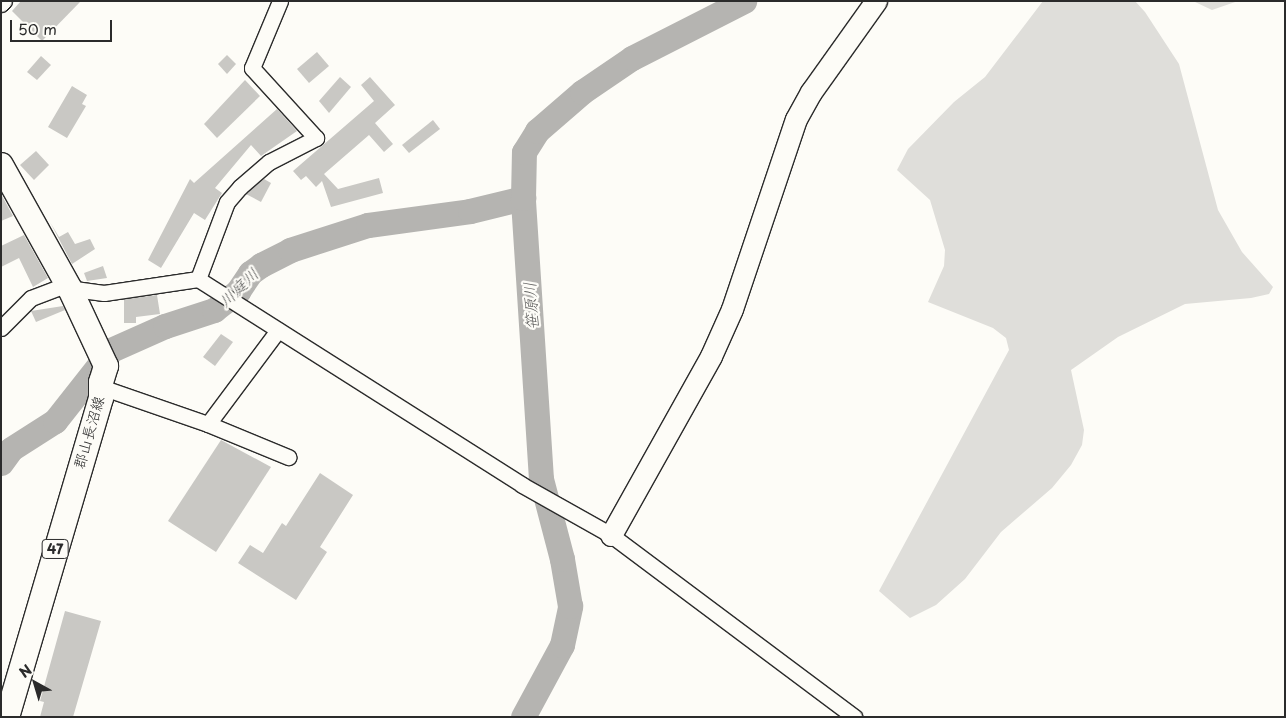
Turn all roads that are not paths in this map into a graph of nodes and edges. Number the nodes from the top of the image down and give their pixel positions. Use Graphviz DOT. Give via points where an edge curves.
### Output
graph roads {
  1 [pos="280,1"];
  2 [pos="876,1"];
  3 [pos="1,165"];
  4 [pos="204,282"];
  5 [pos="70,289"];
  6 [pos="1,328"];
  7 [pos="278,330"];
  8 [pos="101,385"];
  9 [pos="208,424"];
  10 [pos="288,457"];
  11 [pos="611,535"];
  12 [pos="7,717"];
  13 [pos="854,717"];
  1 -- 4 [label="street" via="252,68 316,138 269,162 227,202"];
  2 -- 11 [label="street" via="811,92 796,119 729,317 711,356"];
  3 -- 5 [label="main road, 郡山長沼線 / 47"];
  4 -- 5 [label="street" via="104,293"];
  4 -- 7 [label="street"];
  5 -- 6 [label="street" via="60,287 31,298"];
  5 -- 8 [label="main road, 郡山長沼線 / 47" via="106,366"];
  7 -- 9 [label="street"];
  7 -- 11 [label="street" via="522,485"];
  8 -- 9 [label="street"];
  8 -- 12 [label="main road, 郡山長沼線 / 47" via="101,398 81,455"];
  9 -- 10 [label="street"];
  11 -- 13 [label="street"];
}
